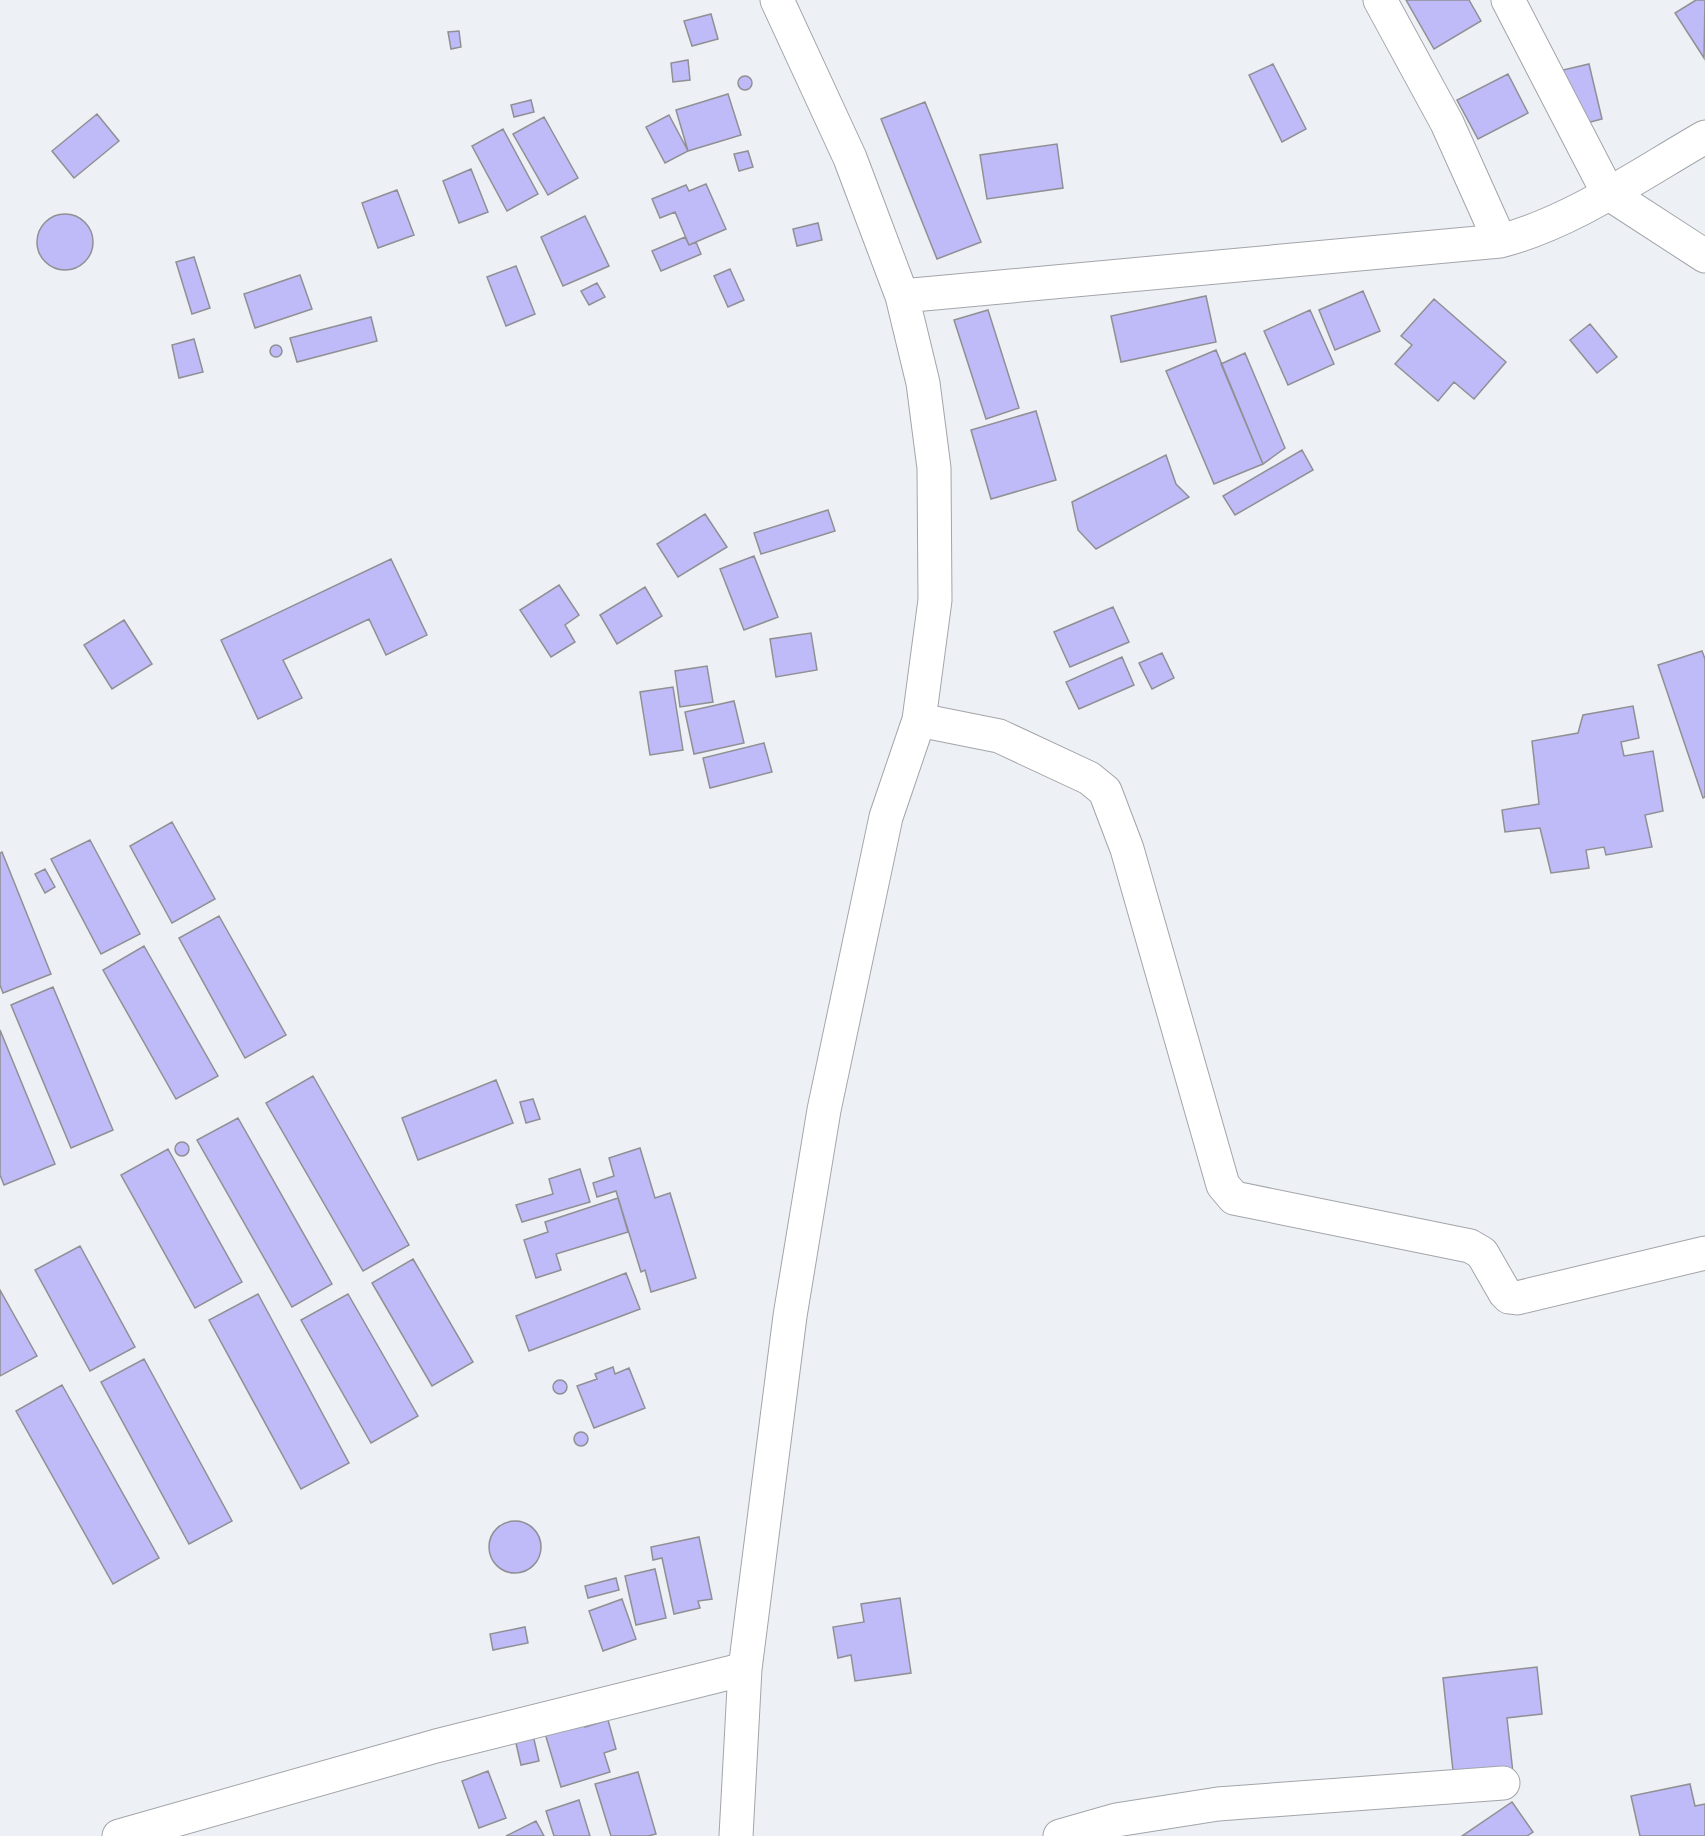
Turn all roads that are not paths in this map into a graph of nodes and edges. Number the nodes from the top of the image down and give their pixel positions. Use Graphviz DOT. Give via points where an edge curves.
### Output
graph roads {
  1 [pos="777,0"];
  2 [pos="1380,0"];
  3 [pos="1508,0"];
  4 [pos="1705,137"];
  5 [pos="1608,193"];
  6 [pos="1500,241"];
  7 [pos="1705,256"];
  8 [pos="902,296"];
  9 [pos="919,720"];
  10 [pos="1705,1253"];
  11 [pos="745,1669"];
  12 [pos="1503,1783"];
  13 [pos="119,1836"];
  14 [pos="736,1836"];
  15 [pos="1060,1836"];
  1 -- 8 [label="street" via="850,158"];
  2 -- 6 [label="street" via="1446,123"];
  3 -- 5 [label="street"];
  4 -- 5 [label="street"];
  5 -- 6 [label="street" via="1528,234"];
  5 -- 7 [label="street"];
  6 -- 8 [label="street"];
  8 -- 9 [label="street" via="923,383 934,468 935,600"];
  9 -- 10 [label="street" via="999,736 1089,778 1105,790 1127,849 1223,1185 1234,1198 1470,1246 1482,1253 1505,1293 1517,1298"];
  9 -- 11 [label="street" via="886,817 824,1110 790,1317"];
  11 -- 13 [label="street" via="436,1746"];
  11 -- 14 [label="street"];
  12 -- 15 [label="street" via="1218,1804 1116,1820"];
}
